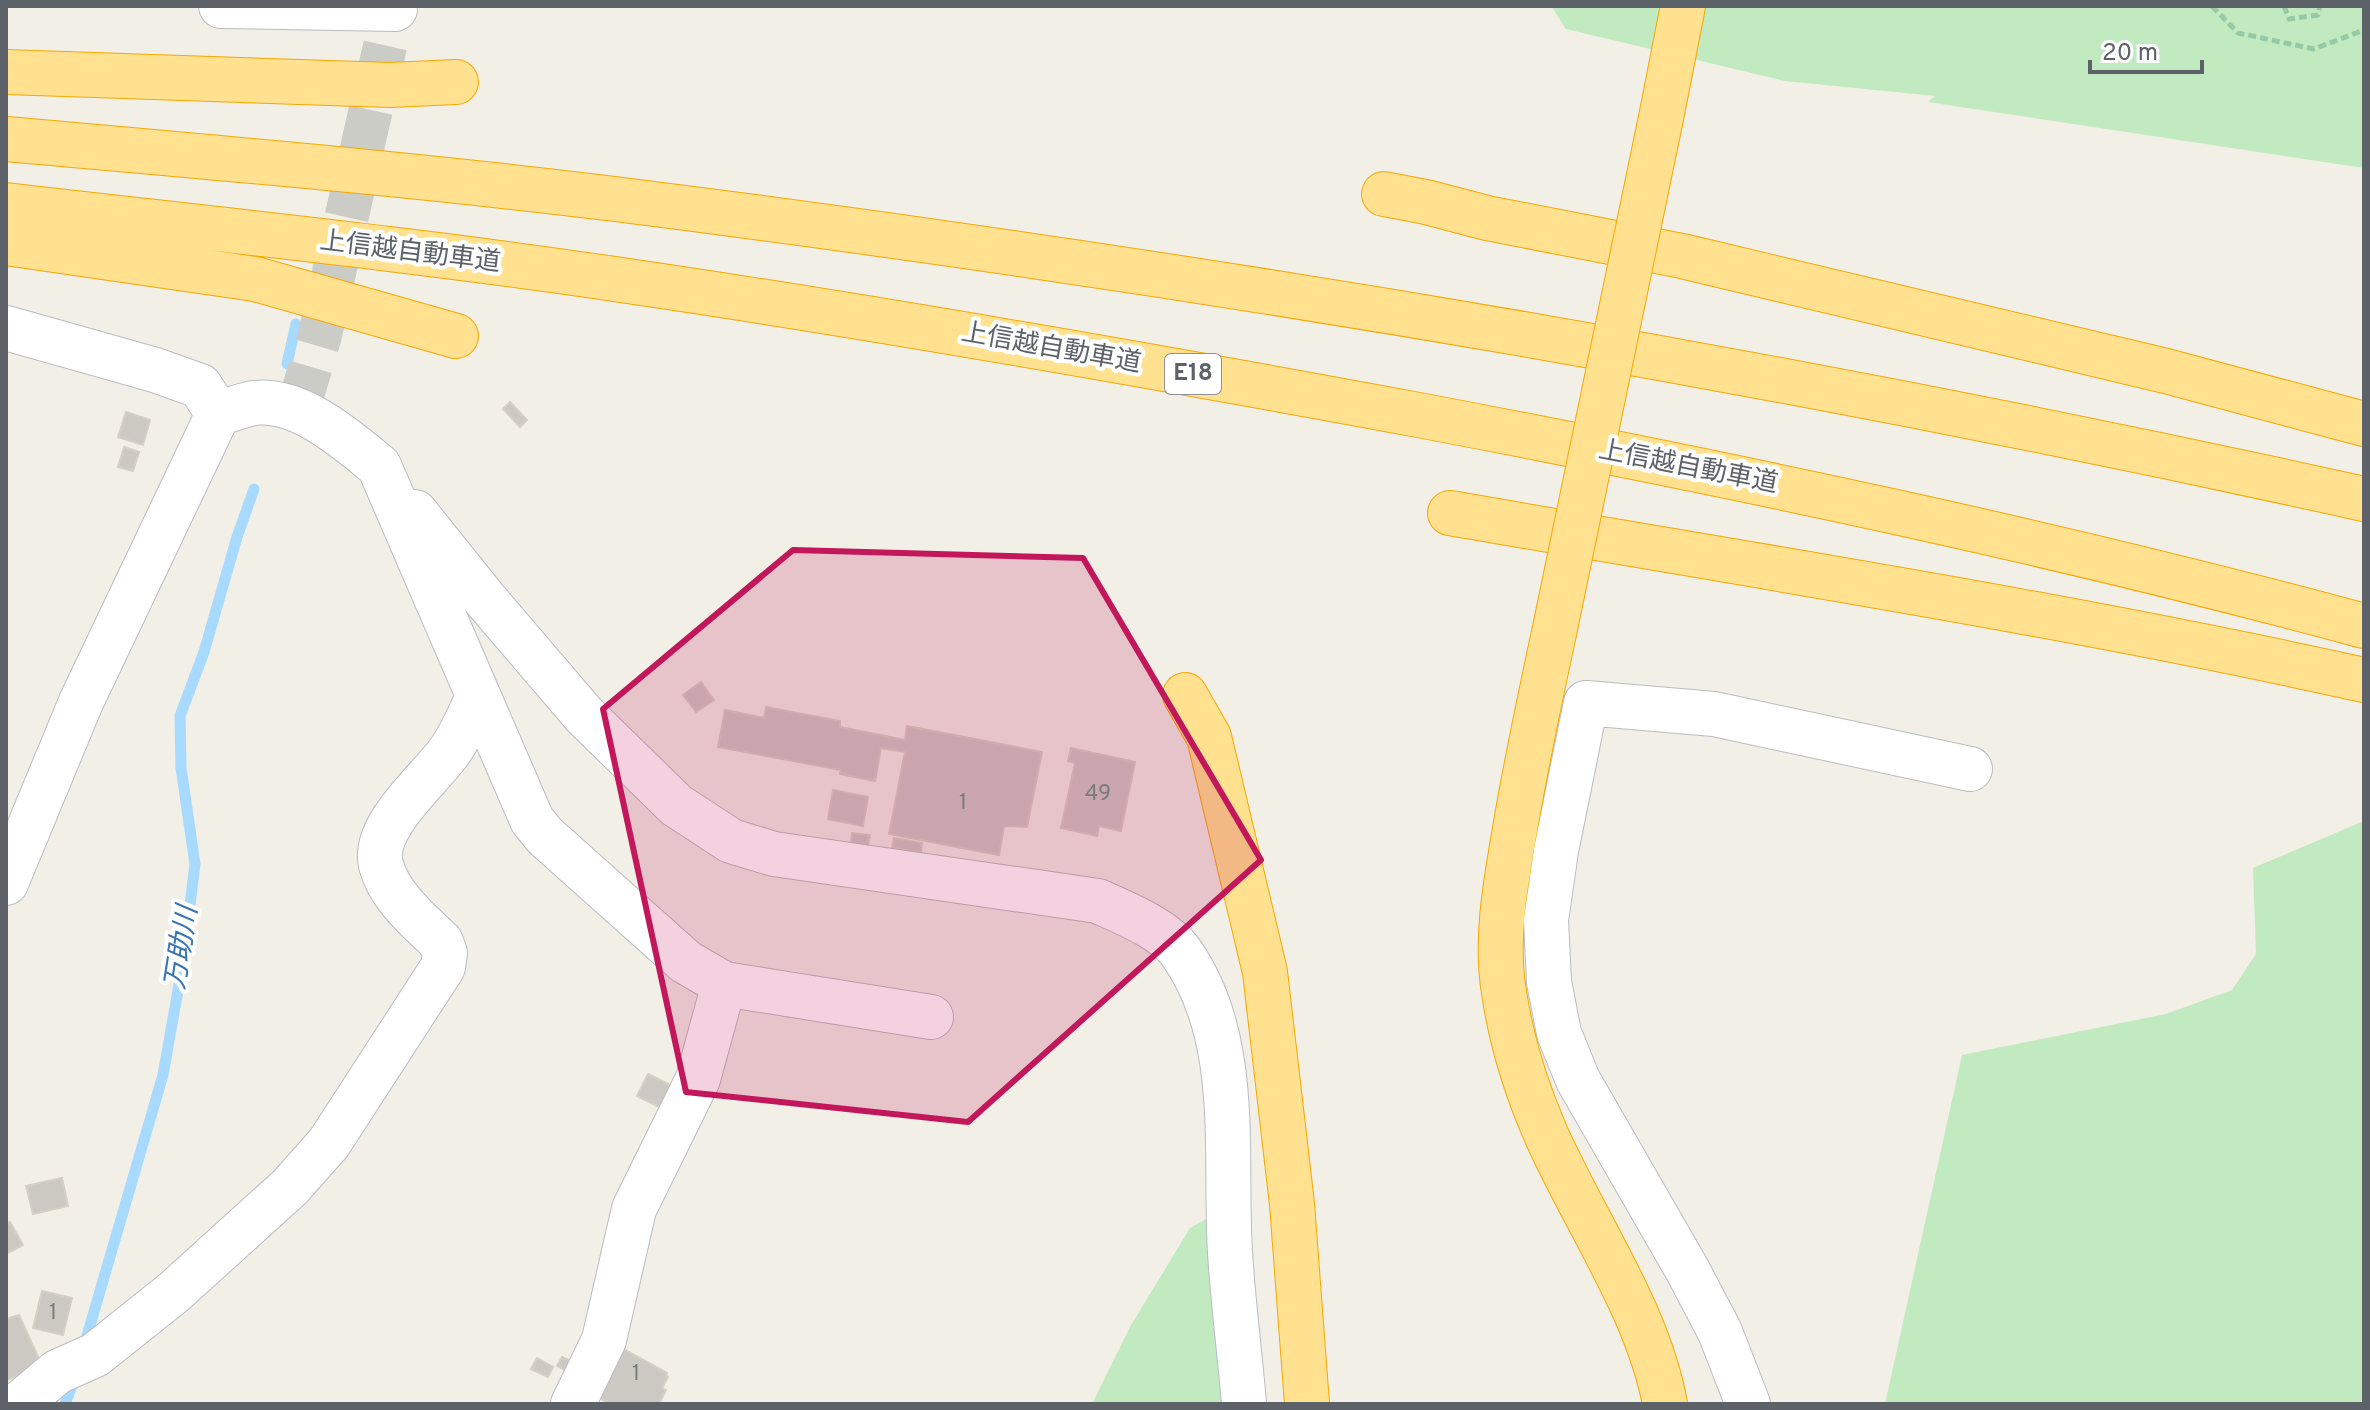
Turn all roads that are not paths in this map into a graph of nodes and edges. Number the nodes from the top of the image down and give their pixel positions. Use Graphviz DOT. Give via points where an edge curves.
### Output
graph roads {
  1 [pos="221,6"];
  2 [pos="1683,6"];
  3 [pos="392,19"];
  4 [pos="6,72"];
  5 [pos="456,82"];
  6 [pos="6,139"];
  7 [pos="1384,194"];
  8 [pos="6,205"];
  9 [pos="6,243"];
  10 [pos="6,328"];
  11 [pos="456,336"];
  12 [pos="218,414"];
  13 [pos="2364,424"];
  14 [pos="379,466"];
  15 [pos="2364,499"];
  16 [pos="1450,513"];
  17 [pos="2364,626"];
  18 [pos="2364,680"];
  19 [pos="1185,695"];
  20 [pos="478,697"];
  21 [pos="1970,769"];
  22 [pos="6,883"];
  23 [pos="724,984"];
  24 [pos="931,1017"];
  25 [pos="19,1404"];
  26 [pos="573,1404"];
  27 [pos="1244,1404"];
  28 [pos="1307,1404"];
  29 [pos="1665,1404"];
  30 [pos="1748,1404"];
  1 -- 3 [label="street"];
  2 -- 29 [label="highway, bridge" via="1528,751 1504,900 1503,991 1516,1048 1545,1132 1632,1306"];
  4 -- 5 [label="highway" via="390,85"];
  6 -- 15 [label="highway" via="609,198 980,247 1677,360 1960,413"];
  7 -- 13 [label="highway" via="1682,256 2166,371"];
  8 -- 17 [label="highway, 上信越自動車道 / E18" via="622,280 973,334 1693,467 1987,532"];
  9 -- 11 [label="highway" via="255,279"];
  10 -- 12 [label="street" via="200,386"];
  12 -- 14 [label="street" via="256,403 298,409"];
  12 -- 22 [label="street" via="81,702"];
  14 -- 20 [label="street"];
  14 -- 27 [label="street" via="584,715 676,805 731,841 774,854 1098,901 1143,921 1178,948 1215,1020 1225,1092 1230,1253"];
  16 -- 18 [label="highway" via="1974,604"];
  19 -- 28 [label="highway" via="1209,737 1265,972 1292,1204"];
  20 -- 23 [label="street" via="532,820 545,836 686,962"];
  20 -- 25 [label="street" via="451,750 388,826 379,850 389,885 441,942 443,967 329,1143 290,1187 173,1293"];
  21 -- 30 [label="street" via="1714,714 1586,703 1546,920 1549,982 1559,1033 1578,1080 1720,1332"];
  23 -- 24 [label="street"];
  23 -- 26 [label="street" via="698,1079 634,1209 604,1340"];
}
